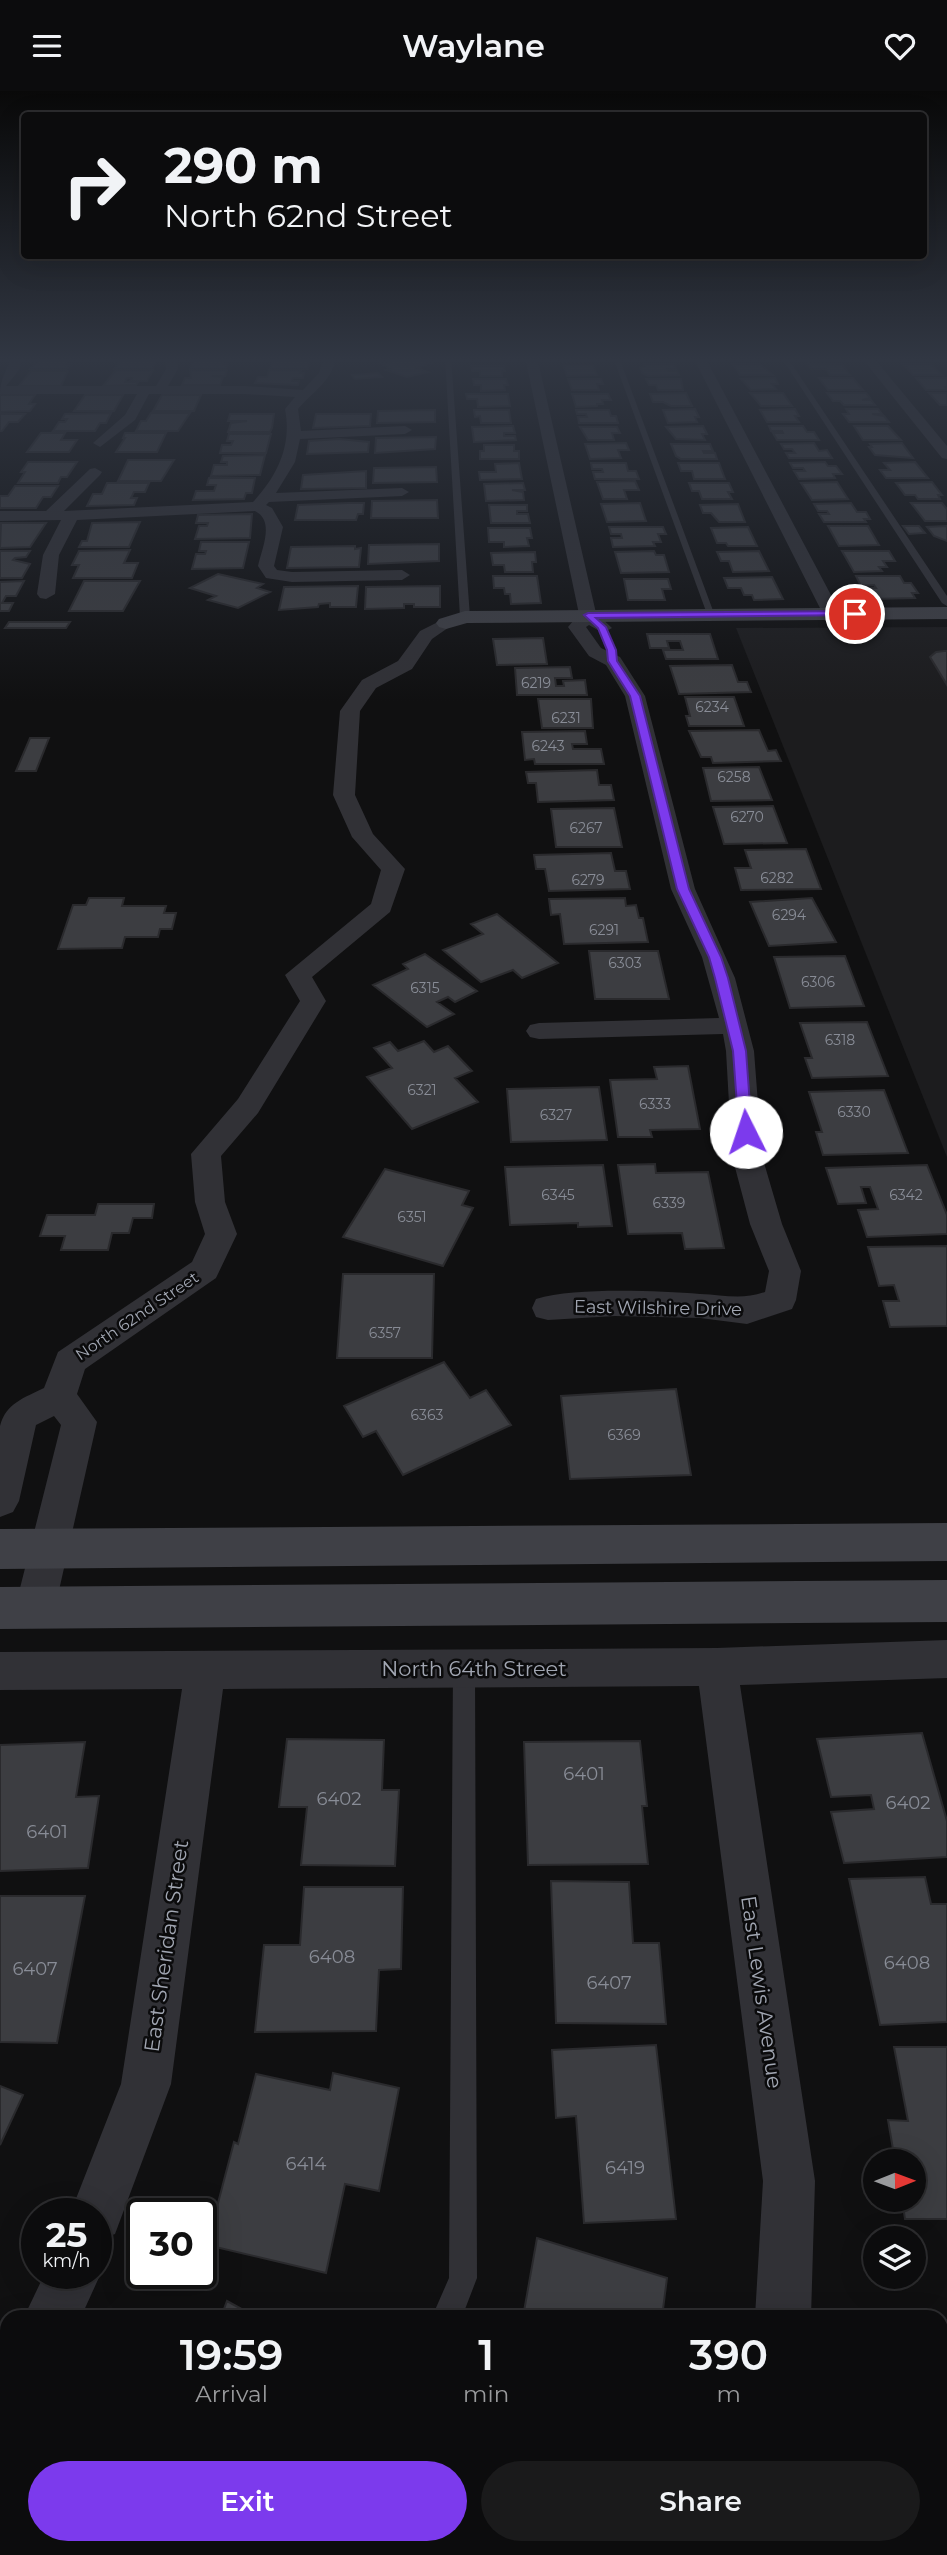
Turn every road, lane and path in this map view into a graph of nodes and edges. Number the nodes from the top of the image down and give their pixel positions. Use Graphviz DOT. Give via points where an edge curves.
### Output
graph roads {
  1 [pos="95,472"];
  2 [pos="284,472"];
  3 [pos="451,472"];
  4 [pos="556,472"];
  5 [pos="659,472"];
  6 [pos="759,472"];
  7 [pos="860,472"];
  8 [pos="402,492"];
  9 [pos="261,502"];
  10 [pos="0,516"];
  11 [pos="51,516"];
  12 [pos="71,516"];
  13 [pos="402,575"];
  14 [pos="46,594"];
  15 [pos="947,603"];
  16 [pos="947,613"];
  17 [pos="712,614"];
  18 [pos="832,614"];
  19 [pos="588,615"];
  20 [pos="455,620"];
  21 [pos="734,1026"];
  22 [pos="539,1031"];
  23 [pos="548,1308"];
  24 [pos="59,1397"];
  25 [pos="0,1501"];
  26 [pos="947,1542"];
  27 [pos="0,1549"];
  28 [pos="49,1549"];
  29 [pos="947,1601"];
  30 [pos="18,1608"];
  31 [pos="947,1659"];
  32 [pos="717,1667"];
  33 [pos="464,1668"];
  34 [pos="205,1669"];
  35 [pos="0,1671"];
  36 [pos="102,2198"];
  37 [pos="66,2289"];
  38 [pos="56,2310"];
  39 [pos="450,2310"];
  40 [pos="783,2310"];
  1 -- 11 [label="street"];
  2 -- 9 [label="street"];
  3 -- 20 [label="lane"];
  4 -- 19 [label="street, East Wilshire Drive"];
  5 -- 17 [label="lane"];
  6 -- 18 [label="street"];
  7 -- 15 [label="lane"];
  8 -- 9 [label="street"];
  9 -- 12 [label="street"];
  9 -- 13 [label="street" via="275,527 265,566 272,575"];
  10 -- 11 [label="street"];
  11 -- 12 [label="street"];
  12 -- 14 [label="street" via="51,555"];
  16 -- 18 [label="main road"];
  17 -- 18 [label="main road"];
  17 -- 19 [label="main road"];
  19 -- 20 [label="main road"];
  19 -- 21 [label="street, East Wilshire Drive" via="577,627 595,652 613,661 635,696 683,889 715,957"];
  20 -- 24 [label="street, North 62nd Street" via="426,635 405,665 369,684 349,711 344,795 363,837 393,869 382,907 298,975 313,1002 248,1105 206,1154 210,1202 222,1234 205,1270 70,1361"];
  21 -- 22 [label="street"];
  21 -- 23 [label="street, East Wilshire Drive" via="747,1156 785,1271 780,1300 747,1311 615,1304"];
  24 -- 25 [label="street" via="20,1417"];
  24 -- 28 [label="street" via="79,1422"];
  26 -- 28 [label="main road"];
  27 -- 28 [label="main road"];
  28 -- 30 [label="street"];
  29 -- 30 [label="main road"];
  31 -- 32 [label="street, North 64th Street"];
  32 -- 33 [label="street, North 64th Street"];
  32 -- 40 [label="street, East Lewis Avenue" via="789,2181"];
  33 -- 34 [label="street, North 64th Street"];
  33 -- 39 [label="lane" via="463,2278"];
  34 -- 35 [label="street, North 64th Street"];
  34 -- 36 [label="street, East Sheridan Street" via="146,2084"];
  37 -- 38 [label="street"];
}
